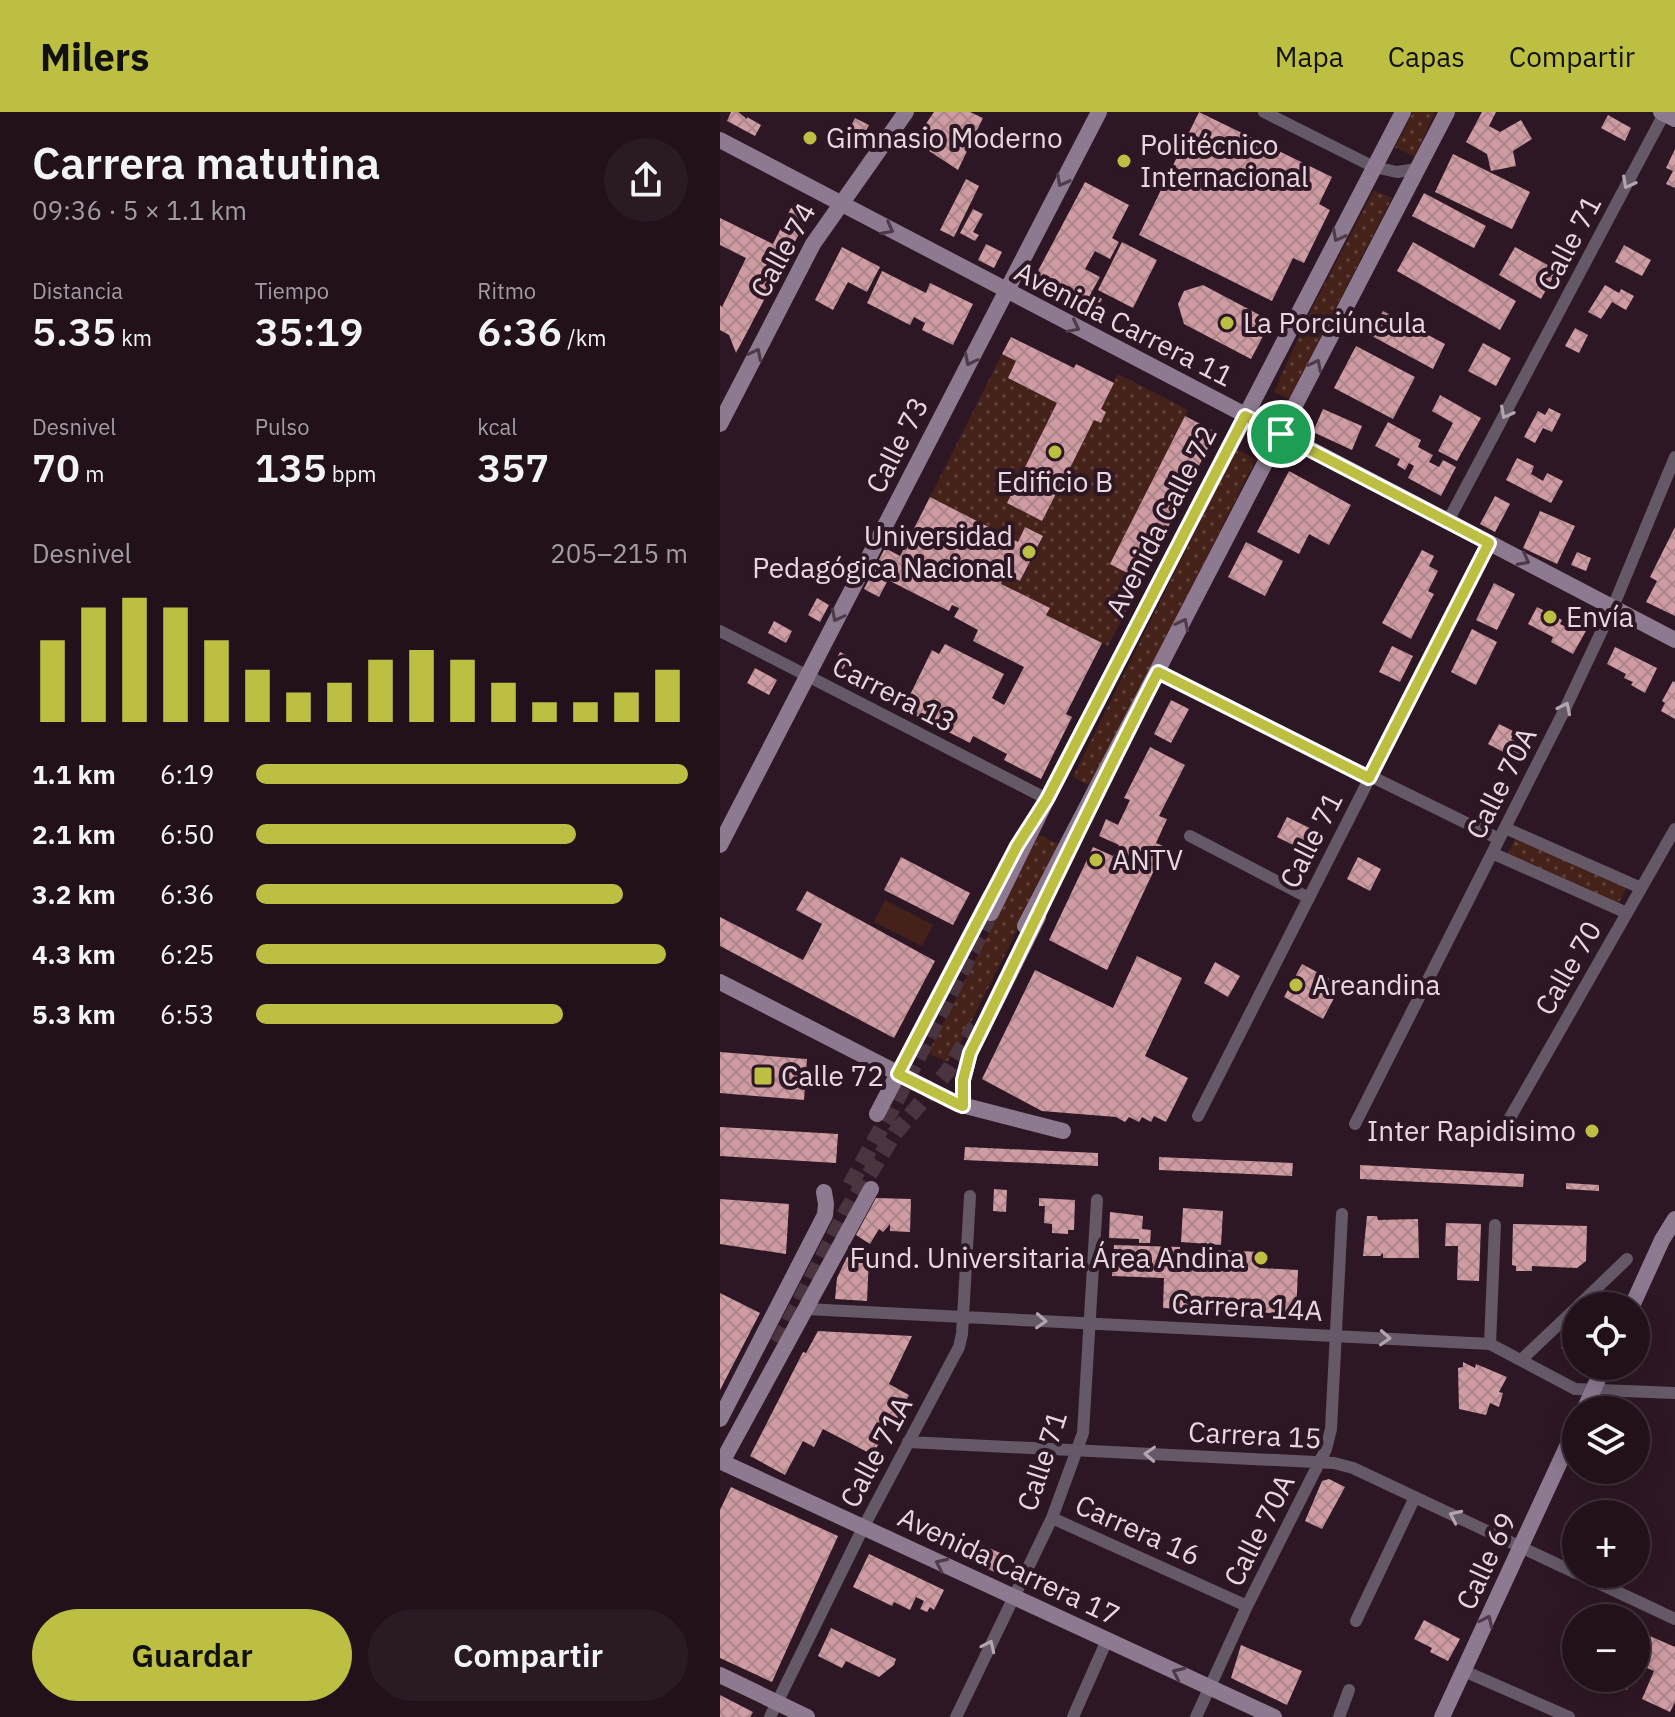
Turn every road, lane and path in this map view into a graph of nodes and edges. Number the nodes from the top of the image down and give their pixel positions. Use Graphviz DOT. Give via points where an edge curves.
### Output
graph roads {
  1 [pos="906,112"];
  2 [pos="1099,112"];
  3 [pos="1264,112"];
  4 [pos="1403,112"];
  5 [pos="1447,112"];
  6 [pos="1667,115"];
  7 [pos="720,140"];
  8 [pos="1374,167"];
  9 [pos="1417,169"];
  10 [pos="840,203"];
  11 [pos="1005,291"];
  12 [pos="1245,416"];
  13 [pos="720,424"];
  14 [pos="1281,434"];
  15 [pos="1674,463"];
  16 [pos="1448,521"];
  17 [pos="1489,543"];
  18 [pos="1613,607"];
  19 [pos="720,631"];
  20 [pos="1675,640"];
  21 [pos="1158,672"];
  22 [pos="807,677"];
  23 [pos="1369,778"];
  24 [pos="1047,799"];
  25 [pos="1083,817"];
  26 [pos="1675,829"];
  27 [pos="1502,834"];
  28 [pos="1190,836"];
  29 [pos="720,845"];
  30 [pos="1492,853"];
  31 [pos="1641,888"];
  32 [pos="1309,898"];
  33 [pos="991,913"];
  34 [pos="1627,913"];
  35 [pos="1025,926"];
  36 [pos="720,982"];
  37 [pos="898,1074"];
  38 [pos="963,1106"];
  39 [pos="877,1114"];
  40 [pos="1198,1116"];
  41 [pos="1355,1124"];
  42 [pos="1503,1130"];
  43 [pos="1063,1131"];
  44 [pos="871,1189"];
  45 [pos="824,1192"];
  46 [pos="970,1196"];
  47 [pos="1097,1200"];
  48 [pos="1342,1214"];
  49 [pos="1675,1219"];
  50 [pos="1495,1225"];
  51 [pos="1627,1259"];
  52 [pos="1593,1292"];
  53 [pos="1638,1292"];
  54 [pos="806,1309"];
  55 [pos="963,1317"];
  56 [pos="1562,1321"];
  57 [pos="1091,1324"];
  58 [pos="1336,1336"];
  59 [pos="1490,1344"];
  60 [pos="1521,1360"];
  61 [pos="1598,1380"];
  62 [pos="1593,1391"];
  63 [pos="1675,1393"];
  64 [pos="1591,1396"];
  65 [pos="720,1419"];
  66 [pos="720,1429"];
  67 [pos="908,1442"];
  68 [pos="1077,1450"];
  69 [pos="1562,1458"];
  70 [pos="1321,1461"];
  71 [pos="721,1464"];
  72 [pos="1415,1497"];
  73 [pos="1052,1518"];
  74 [pos="863,1528"];
  75 [pos="1521,1547"];
  76 [pos="1562,1566"];
  77 [pos="1610,1588"];
  78 [pos="1013,1596"];
  79 [pos="1247,1606"];
  80 [pos="1675,1619"];
  81 [pos="1356,1621"];
  82 [pos="1107,1640"];
  83 [pos="1464,1671"];
  84 [pos="720,1675"];
  85 [pos="1209,1687"];
  86 [pos="1349,1690"];
  87 [pos="773,1710"];
  88 [pos="807,1717"];
  89 [pos="956,1717"];
  90 [pos="1073,1717"];
  91 [pos="1196,1717"];
  92 [pos="1274,1717"];
  93 [pos="1339,1717"];
  94 [pos="1442,1717"];
  95 [pos="1569,1717"];
  1 -- 10 [label="main road, Calle 74"];
  2 -- 11 [label="main road, Calle 73, one-way"];
  3 -- 8 [label="street"];
  4 -- 8 [label="main road, Avenida Calle 72"];
  5 -- 9 [label="main road"];
  6 -- 16 [label="street, Calle 71, one-way"];
  7 -- 10 [label="main road, Avenida Carrera 11"];
  8 -- 9 [label="street"];
  8 -- 12 [label="main road, Avenida Calle 72, one-way"];
  14 -- 9 [label="main road, one-way"];
  10 -- 11 [label="main road, Avenida Carrera 11, one-way"];
  13 -- 10 [label="main road, Calle 74, one-way" via="813,244"];
  11 -- 12 [label="main road, Avenida Carrera 11, one-way"];
  11 -- 22 [label="main road, Calle 73, one-way"];
  12 -- 14 [label="main road, Avenida Carrera 11"];
  12 -- 24 [label="main road, Avenida Calle 72"];
  14 -- 16 [label="main road, Avenida Carrera 11"];
  21 -- 14 [label="main road, one-way"];
  15 -- 18 [label="street, Calle 70A"];
  16 -- 17 [label="main road, Avenida Carrera 11"];
  17 -- 18 [label="main road, Avenida Carrera 11, one-way"];
  17 -- 23 [label="street, Calle 71"];
  18 -- 20 [label="main road, Avenida Carrera 11"];
  27 -- 18 [label="street, Calle 70A, one-way"];
  19 -- 22 [label="street, Carrera 13"];
  21 -- 23 [label="street"];
  21 -- 25 [label="main road"];
  22 -- 24 [label="street, Carrera 13"];
  22 -- 29 [label="main road, Calle 73"];
  23 -- 27 [label="street"];
  23 -- 32 [label="street, Calle 71"];
  24 -- 33 [label="main road, Avenida Calle 72"];
  24 -- 37 [label="main road"];
  25 -- 35 [label="main road"];
  25 -- 38 [label="main road" via="970,1053"];
  26 -- 31 [label="street, Calle 70"];
  27 -- 30 [label="street, Calle 70A"];
  27 -- 31 [label="street"];
  28 -- 32 [label="street"];
  30 -- 34 [label="street"];
  30 -- 41 [label="street, Calle 70A"];
  31 -- 34 [label="street, Calle 70"];
  32 -- 40 [label="street, Calle 71"];
  34 -- 42 [label="street, Calle 70"];
  36 -- 37 [label="main road"];
  37 -- 38 [label="main road"];
  37 -- 39 [label="main road"];
  38 -- 43 [label="main road"];
  44 -- 54 [label="main road"];
  45 -- 65 [label="main road" via="825,1215"];
  46 -- 55 [label="street, Calle 71A"];
  47 -- 57 [label="street, Calle 71"];
  48 -- 58 [label="street, Calle 70A"];
  49 -- 53 [label="main road"];
  50 -- 59 [label="street"];
  51 -- 52 [label="street"];
  54 -- 55 [label="street, Carrera 14A"];
  54 -- 71 [label="main road"];
  55 -- 57 [label="street, Carrera 14A, one-way"];
  55 -- 67 [label="street, Calle 71A" via="959,1347"];
  56 -- 60 [label="street"];
  57 -- 58 [label="street, Carrera 14A"];
  57 -- 68 [label="street, Calle 71" via="1083,1433"];
  58 -- 59 [label="street, Carrera 14A, one-way"];
  58 -- 70 [label="street, Calle 70A" via="1331,1429"];
  59 -- 60 [label="street, Carrera 14A"];
  60 -- 62 [label="street, Carrera 14A" via="1567,1386"];
  61 -- 62 [label="main road"];
  62 -- 63 [label="street, Carrera 14A"];
  62 -- 64 [label="main road"];
  66 -- 71 [label="main road" via="773,1340"];
  67 -- 68 [label="street, Carrera 15"];
  67 -- 74 [label="street, Calle 71A"];
  70 -- 68 [label="street, Carrera 15, one-way"];
  68 -- 73 [label="street, Calle 71"];
  69 -- 75 [label="main road, Calle 69"];
  70 -- 72 [label="street, Carrera 15" via="1353,1468"];
  70 -- 79 [label="street, Calle 70A"];
  71 -- 74 [label="main road, Avenida Carrera 17"];
  75 -- 72 [label="street, Carrera 15, one-way"];
  72 -- 81 [label="street"];
  73 -- 78 [label="street, Calle 71"];
  73 -- 79 [label="street, Carrera 16"];
  78 -- 74 [label="main road, Avenida Carrera 17, one-way"];
  74 -- 87 [label="street, Calle 71A"];
  75 -- 76 [label="street, Carrera 15"];
  83 -- 75 [label="main road, Calle 69, one-way"];
  77 -- 80 [label="street, Carrera 15"];
  78 -- 82 [label="main road, Avenida Carrera 17"];
  89 -- 78 [label="street, Calle 71, one-way"];
  79 -- 85 [label="street, Calle 70A"];
  85 -- 82 [label="main road, Avenida Carrera 17, one-way"];
  82 -- 90 [label="street"];
  83 -- 94 [label="main road, Calle 69"];
  83 -- 95 [label="street"];
  84 -- 87 [label="main road"];
  85 -- 91 [label="street, Calle 70A"];
  85 -- 92 [label="main road, Avenida Carrera 17"];
  86 -- 93 [label="street"];
  87 -- 88 [label="main road"];
}
